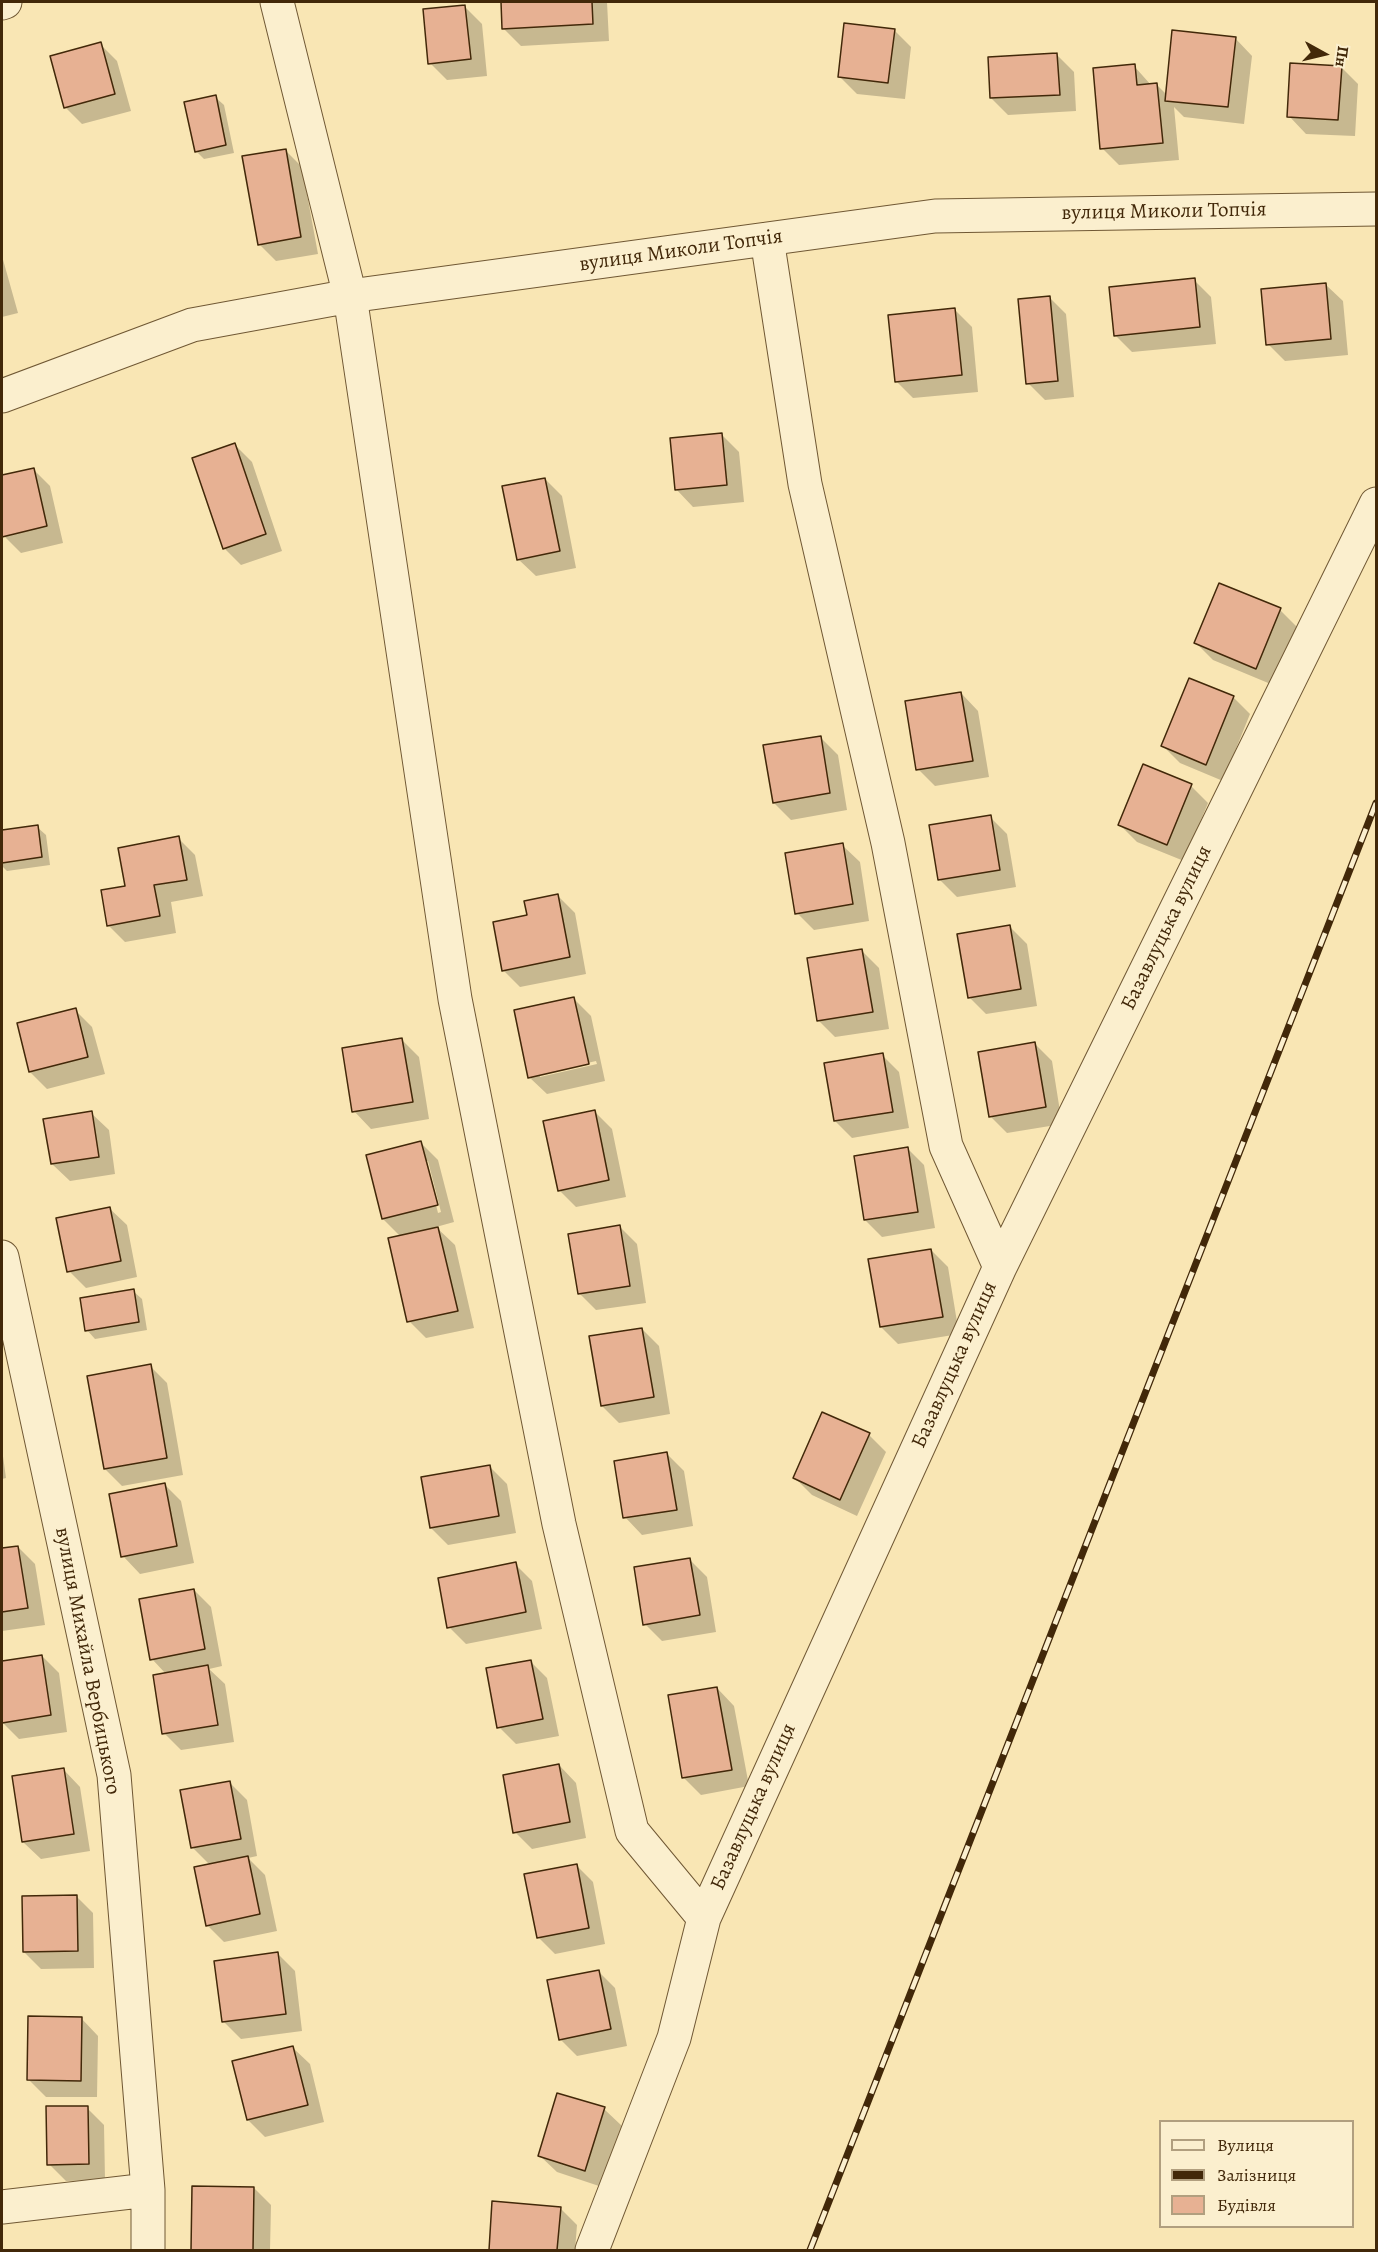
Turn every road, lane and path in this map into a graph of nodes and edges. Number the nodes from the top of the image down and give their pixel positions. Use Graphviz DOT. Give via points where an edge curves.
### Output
graph roads {
  1 [pos="277,2"];
  2 [pos="1377,209"];
  3 [pos="767,239"];
  4 [pos="350,296"];
  5 [pos="2,396"];
  6 [pos="1377,504"];
  7 [pos="2,1257"];
  8 [pos="1000,1267"];
  9 [pos="704,1918"];
  10 [pos="148,2190"];
  11 [pos="2,2206"];
  12 [pos="148,2250"];
  13 [pos="592,2250"];
  1 -- 4 [label="street"];
  2 -- 3 [label="street, вулиця Миколи Топчія" via="935,216"];
  3 -- 4 [label="street, вулиця Миколи Топчія"];
  3 -- 8 [label="street" via="805,484 888,843 946,1146"];
  4 -- 5 [label="street, вулиця Миколи Топчія" via="192,325"];
  4 -- 9 [label="street" via="455,999 559,1524 632,1831"];
  6 -- 8 [label="street, Базавлуцька вулиця"];
  7 -- 10 [label="street, вулиця Михайла Вербицького" via="114,1775"];
  8 -- 9 [label="street, Базавлуцька вулиця"];
  9 -- 13 [label="street, Базавлуцька вулиця" via="674,2038"];
  10 -- 11 [label="street"];
  10 -- 12 [label="street, вулиця Михайла Вербицького"];
}
